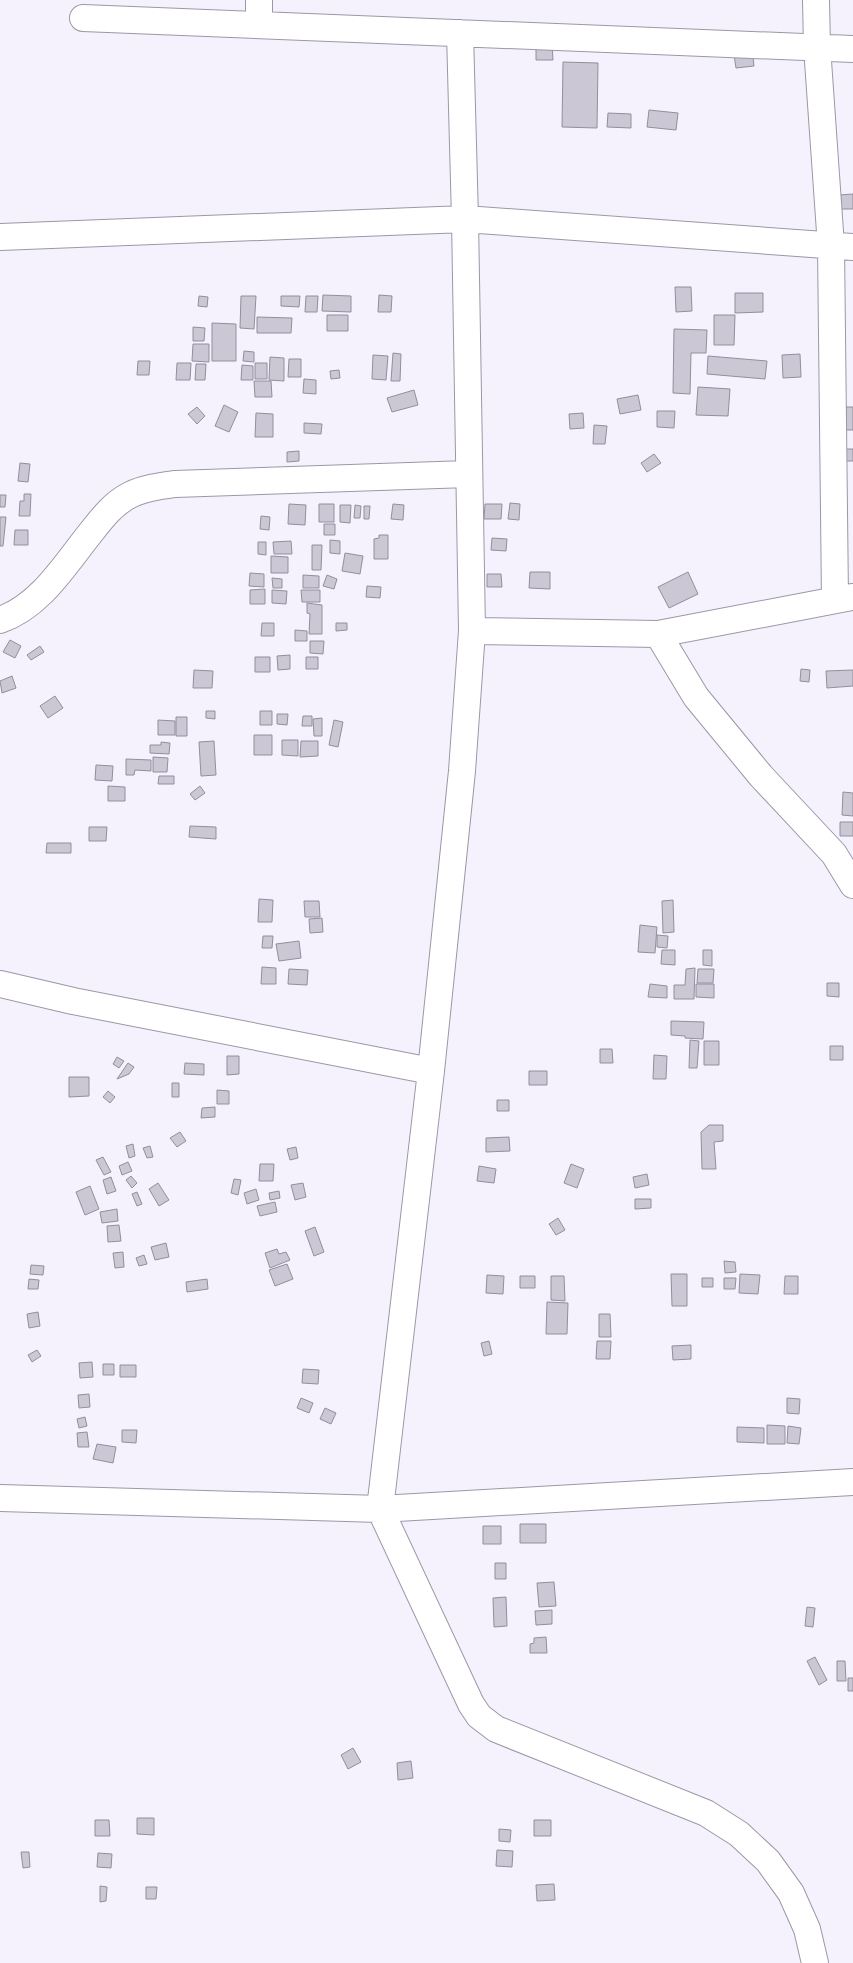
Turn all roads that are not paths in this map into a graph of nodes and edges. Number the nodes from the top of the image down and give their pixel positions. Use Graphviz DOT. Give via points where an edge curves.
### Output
graph roads {
  1 [pos="816,0"];
  2 [pos="259,12"];
  3 [pos="83,18"];
  4 [pos="460,33"];
  5 [pos="817,47"];
  6 [pos="853,49"];
  7 [pos="466,219"];
  8 [pos="0,237"];
  9 [pos="842,247"];
  10 [pos="468,474"];
  11 [pos="844,598"];
  12 [pos="0,620"];
  13 [pos="472,631"];
  14 [pos="658,634"];
  15 [pos="853,885"];
  16 [pos="0,984"];
  17 [pos="431,1071"];
  18 [pos="853,1482"];
  19 [pos="0,1498"];
  20 [pos="380,1509"];
  21 [pos="814,1963"];
  1 -- 5 [label="street"];
  2 -- 3 [label="street"];
  2 -- 4 [label="street"];
  4 -- 5 [label="street"];
  4 -- 7 [label="street"];
  5 -- 6 [label="street"];
  5 -- 9 [label="street"];
  7 -- 8 [label="street"];
  7 -- 9 [label="street"];
  7 -- 10 [label="street"];
  9 -- 11 [label="street"];
  10 -- 12 [label="street" via="175,484 144,490 130,495 106,513 38,597"];
  10 -- 13 [label="street"];
  11 -- 14 [label="street"];
  13 -- 14 [label="street"];
  13 -- 17 [label="street" via="462,771"];
  14 -- 15 [label="street" via="696,697 761,776 834,854"];
  16 -- 17 [label="street"];
  17 -- 20 [label="street"];
  18 -- 20 [label="street"];
  19 -- 20 [label="street"];
  20 -- 21 [label="street" via="471,1704 480,1716 496,1729 706,1813 739,1834 768,1861 791,1893 807,1929"];
}
